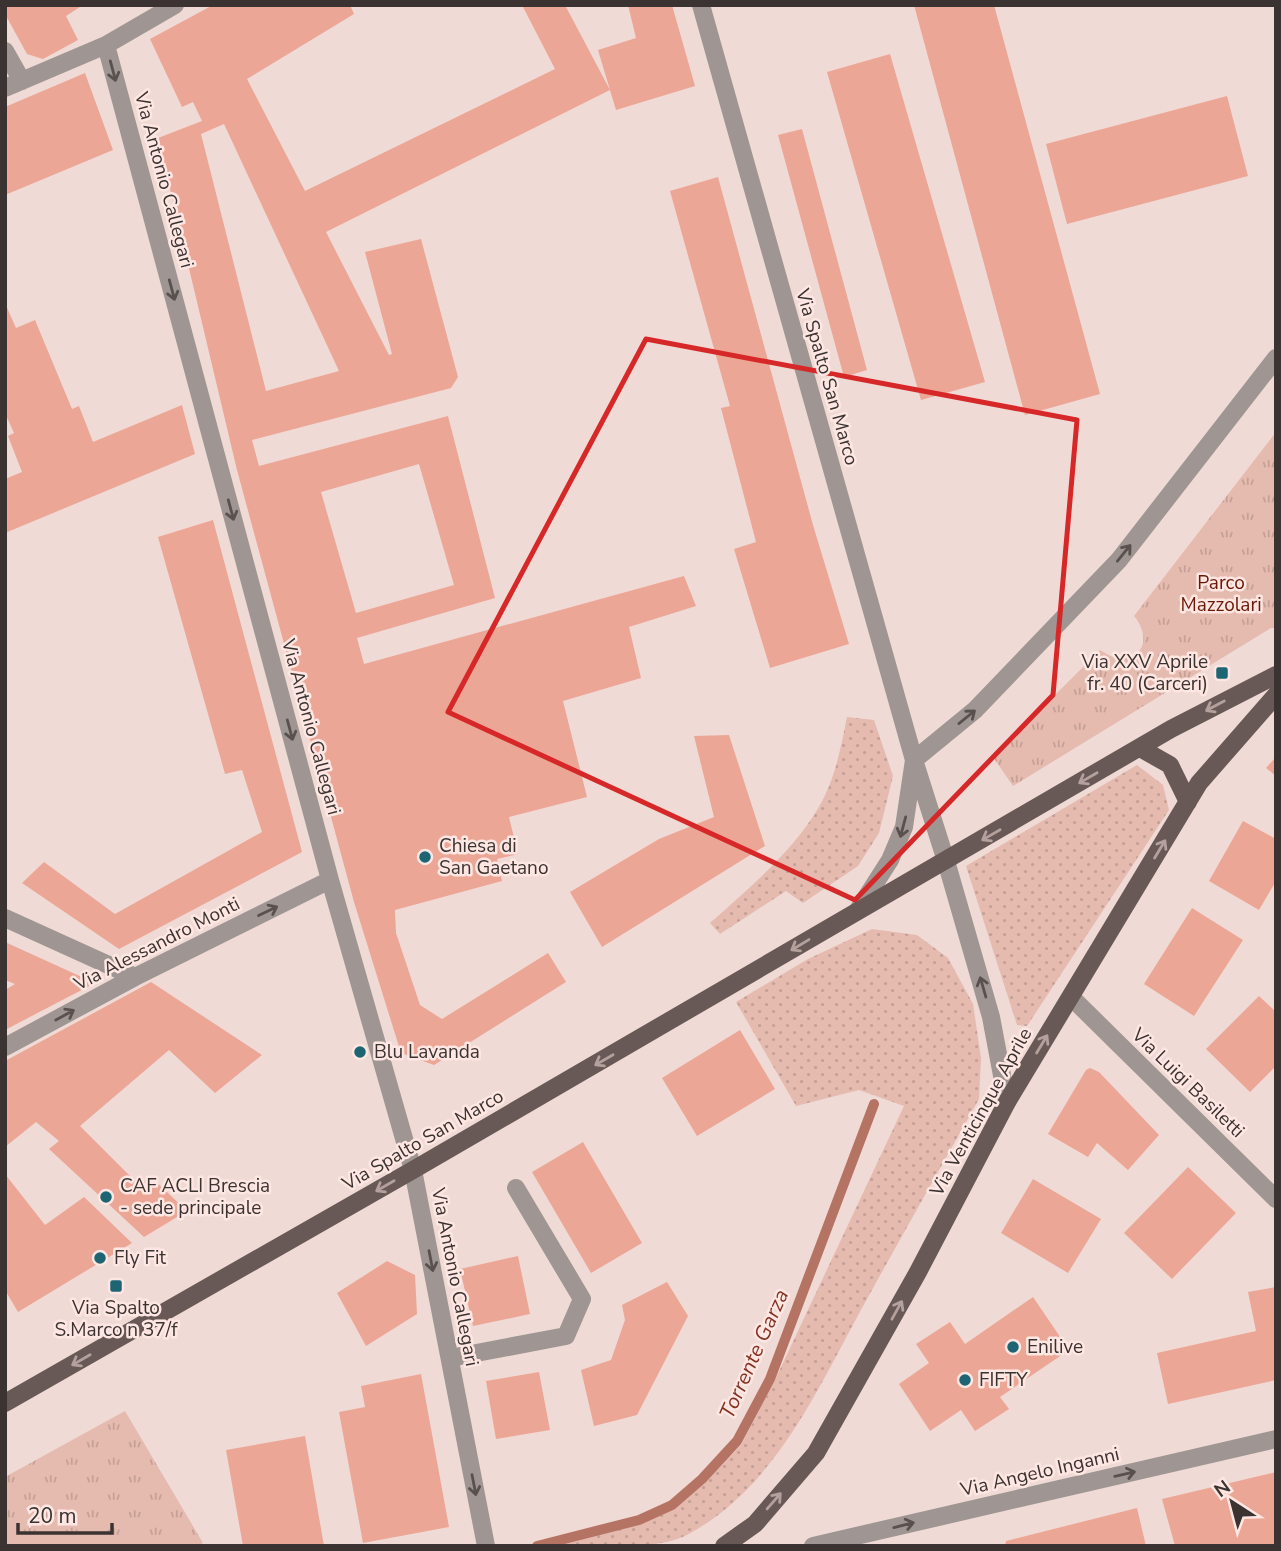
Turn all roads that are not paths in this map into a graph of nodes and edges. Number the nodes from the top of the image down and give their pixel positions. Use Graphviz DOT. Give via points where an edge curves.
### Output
graph roads {
  1 [pos="175,5"];
  2 [pos="701,5"];
  3 [pos="106,45"];
  4 [pos="5,51"];
  5 [pos="22,81"];
  6 [pos="5,88"];
  7 [pos="1276,358"];
  8 [pos="1276,675"];
  9 [pos="1276,695"];
  10 [pos="1140,748"];
  11 [pos="914,760"];
  12 [pos="1188,802"];
  13 [pos="946,861"];
  14 [pos="330,880"];
  15 [pos="858,910"];
  16 [pos="5,918"];
  17 [pos="135,977"];
  18 [pos="1071,997"];
  19 [pos="5,1048"];
  20 [pos="1007,1102"];
  21 [pos="413,1170"];
  22 [pos="516,1188"];
  23 [pos="1276,1199"];
  24 [pos="450,1358"];
  25 [pos="5,1403"];
  26 [pos="1276,1439"];
  27 [pos="836,1544"];
  28 [pos="486,1546"];
  29 [pos="724,1546"];
  30 [pos="813,1546"];
  1 -- 3 [label="street"];
  2 -- 11 [label="street, Via Spalto San Marco"];
  3 -- 5 [label="street"];
  3 -- 14 [label="street, Via Antonio Callegari, one-way"];
  4 -- 5 [label="street"];
  5 -- 6 [label="street"];
  11 -- 7 [label="street, one-way" via="975,710 1119,560"];
  8 -- 10 [label="main road, Via Spalto San Marco, one-way"];
  9 -- 12 [label="main road, Via Venticinque Aprile" via="1199,783"];
  10 -- 12 [label="main road" via="1170,765"];
  10 -- 13 [label="main road, Via Spalto San Marco, one-way"];
  11 -- 13 [label="street, Via Spalto San Marco"];
  11 -- 15 [label="street, Via Spalto San Marco, one-way" via="904,827 890,860"];
  18 -- 12 [label="main road, Via Venticinque Aprile, one-way"];
  13 -- 15 [label="main road, Via Spalto San Marco"];
  20 -- 13 [label="street, Via Spalto San Marco, one-way" via="991,1017"];
  17 -- 14 [label="street, Via Alessandro Monti, one-way"];
  14 -- 21 [label="street, Via Antonio Callegari"];
  15 -- 21 [label="main road, Via Spalto San Marco, one-way"];
  16 -- 17 [label="street"];
  19 -- 17 [label="street, Via Alessandro Monti, one-way"];
  20 -- 18 [label="main road, Via Venticinque Aprile, one-way"];
  18 -- 23 [label="street, Via Luigi Basiletti"];
  29 -- 20 [label="main road, Via Venticinque Aprile, one-way" via="755,1524 816,1453"];
  21 -- 24 [label="street, Via Antonio Callegari, one-way"];
  21 -- 25 [label="main road, Via Spalto San Marco, one-way"];
  22 -- 24 [label="street" via="582,1299 566,1336"];
  24 -- 28 [label="street, Via Antonio Callegari, one-way"];
  27 -- 26 [label="street, Via Angelo Inganni, one-way"];
  27 -- 30 [label="street, Via Angelo Inganni"];
}
